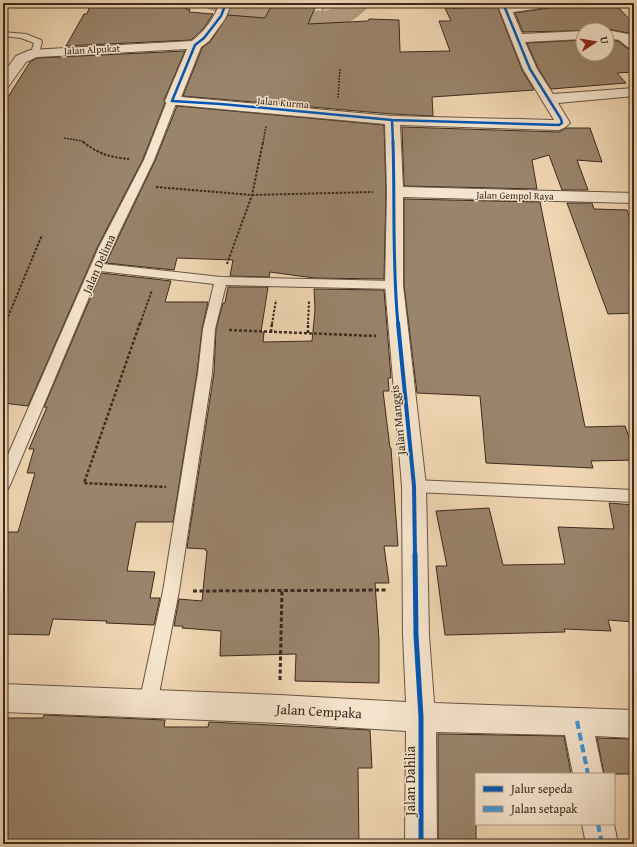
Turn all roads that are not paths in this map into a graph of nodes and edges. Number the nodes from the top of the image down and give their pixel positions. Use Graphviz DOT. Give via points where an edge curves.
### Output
graph roads {
  1 [pos="226,3"];
  2 [pos="562,3"];
  3 [pos="505,7"];
  4 [pos="3,34"];
  5 [pos="575,35"];
  6 [pos="615,36"];
  7 [pos="517,38"];
  8 [pos="195,45"];
  9 [pos="634,45"];
  10 [pos="35,53"];
  11 [pos="4,82"];
  12 [pos="634,92"];
  13 [pos="549,99"];
  14 [pos="172,101"];
  15 [pos="392,120"];
  16 [pos="396,192"];
  17 [pos="634,198"];
  18 [pos="98,267"];
  19 [pos="221,281"];
  20 [pos="394,285"];
  21 [pos="3,485"];
  22 [pos="414,486"];
  23 [pos="634,496"];
  24 [pos="3,698"];
  25 [pos="148,704"];
  26 [pos="421,717"];
  27 [pos="577,721"];
  28 [pos="634,724"];
  29 [pos="588,773"];
  30 [pos="598,825"];
  31 [pos="421,844"];
  32 [pos="602,844"];
  1 -- 8 [label="street" via="221,16 204,38"];
  2 -- 3 [label="lane"];
  3 -- 7 [label="street"];
  4 -- 10 [label="lane" via="30,37 38,42"];
  5 -- 7 [label="street"];
  6 -- 9 [label="street" via="623,37"];
  7 -- 13 [label="street" via="530,69"];
  8 -- 10 [label="street, Jalan Alpukat"];
  8 -- 14 [label="street, Jalan Delima"];
  10 -- 11 [label="street, Jalan Alpukat" via="21,59"];
  12 -- 13 [label="street"];
  13 -- 15 [label="street, Jalan Kurma" via="562,123 502,124"];
  14 -- 15 [label="street, Jalan Kurma"];
  14 -- 18 [label="lane, Jalan Delima" via="150,160 105,247"];
  15 -- 16 [label="street, Jalan Manggis"];
  16 -- 17 [label="street, Jalan Gempol Raya"];
  16 -- 20 [label="street, Jalan Manggis"];
  18 -- 19 [label="lane"];
  18 -- 21 [label="lane, Jalan Delima"];
  19 -- 20 [label="lane"];
  19 -- 25 [label="lane" via="208,329 205,373 171,591"];
  20 -- 22 [label="street, Jalan Manggis"];
  22 -- 23 [label="lane"];
  22 -- 26 [label="street, Jalan Manggis" via="416,635"];
  24 -- 25 [label="street, Jalan Cempaka"];
  25 -- 26 [label="street, Jalan Cempaka"];
  26 -- 27 [label="street, Jalan Cempaka"];
  26 -- 31 [label="street, Jalan Dahlia"];
  27 -- 28 [label="street, Jalan Cempaka"];
  27 -- 29 [label="street"];
  30 -- 32 [label="street"];
}
